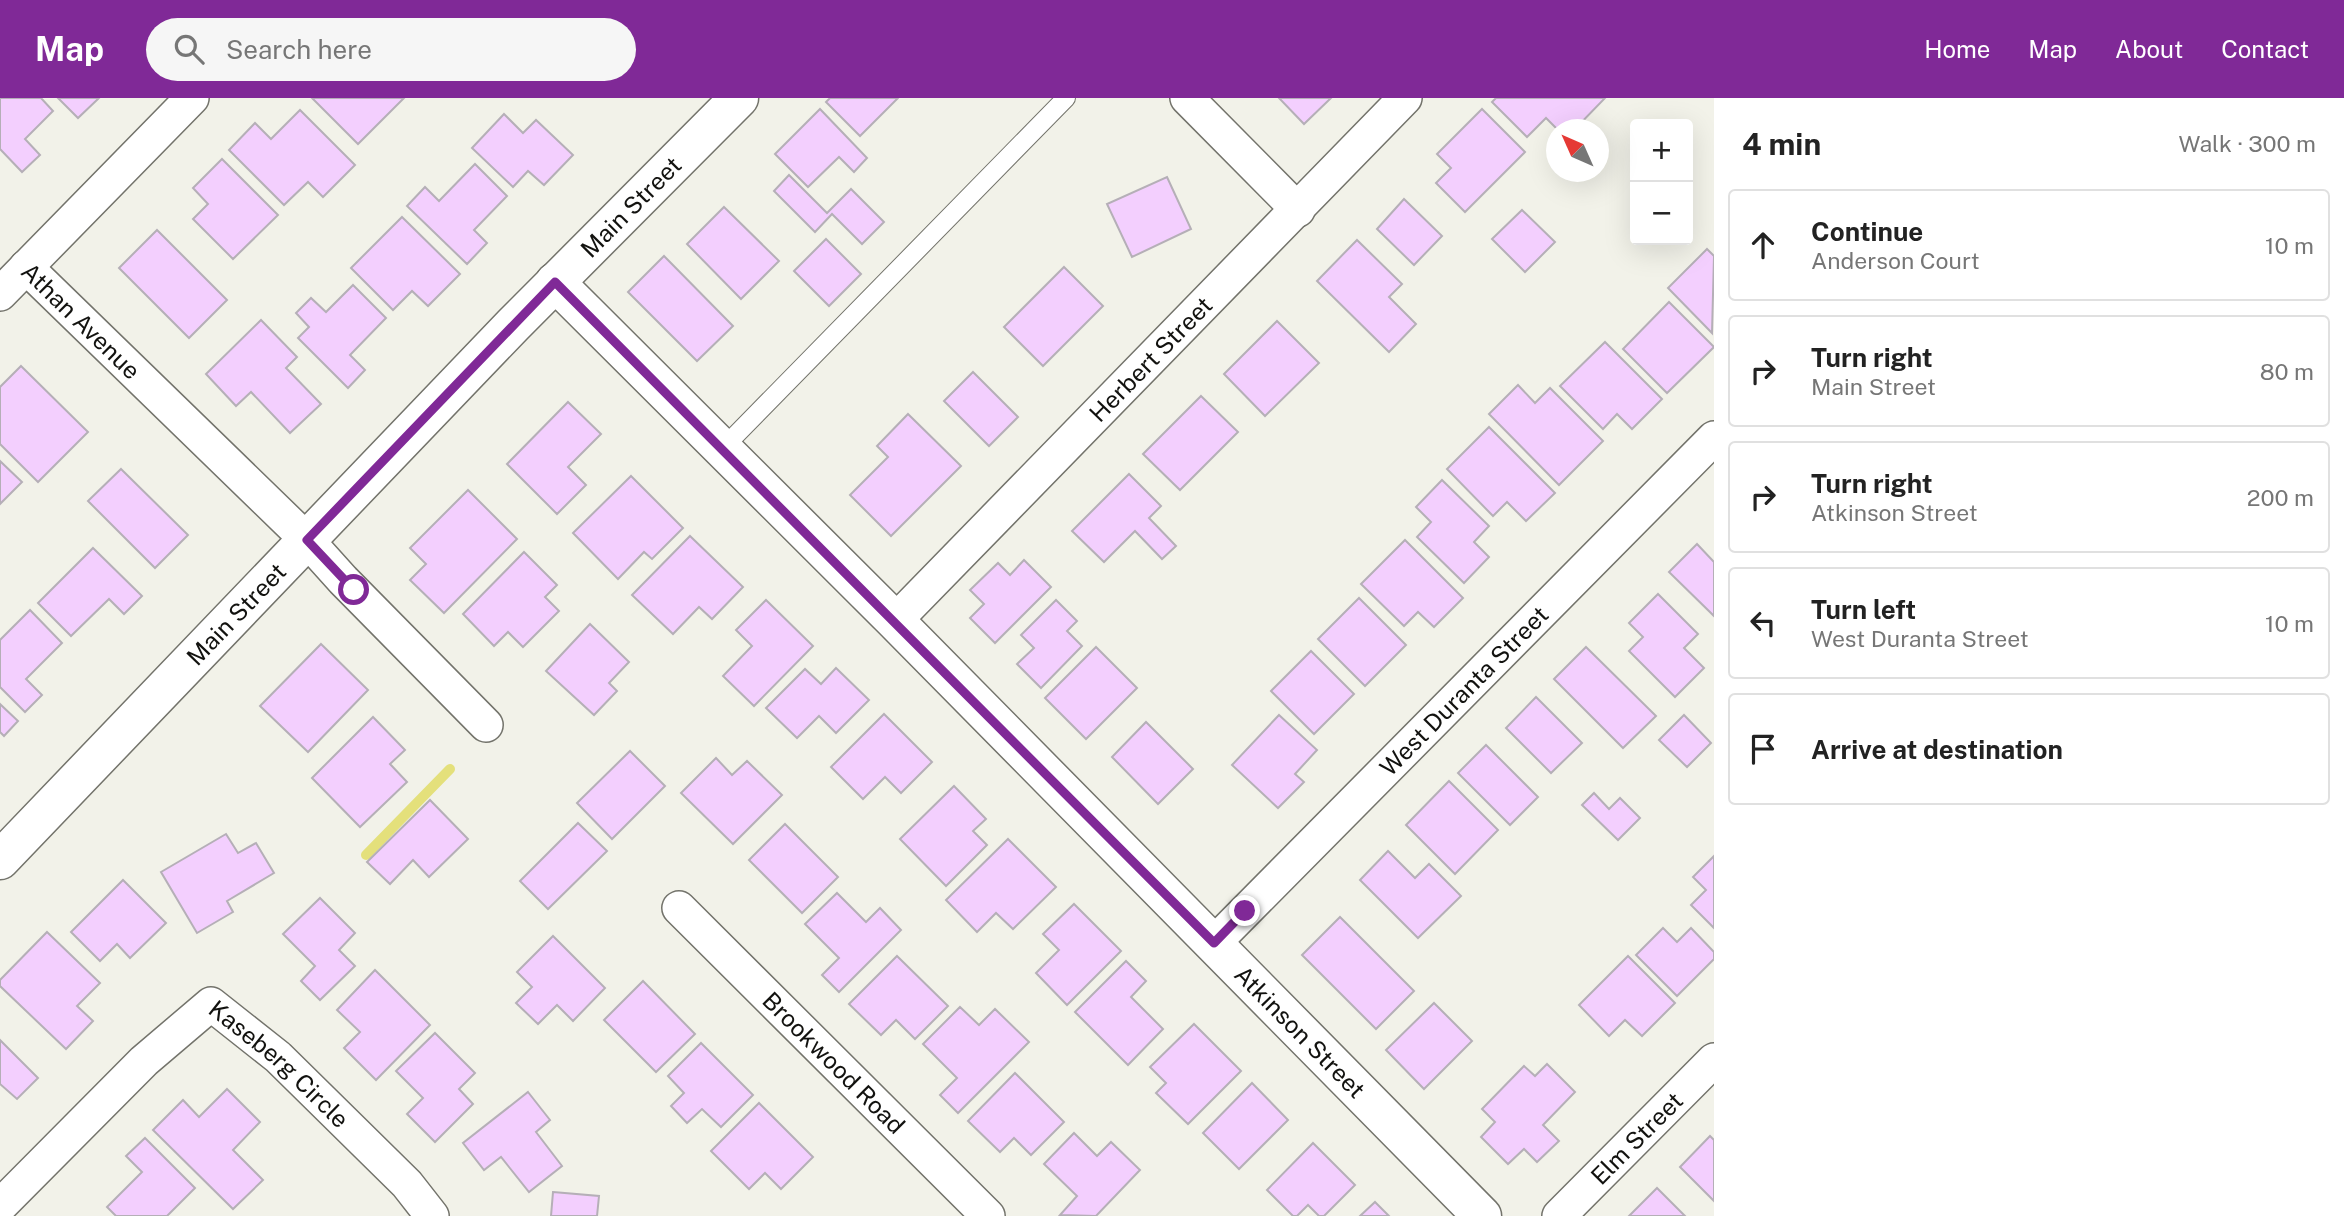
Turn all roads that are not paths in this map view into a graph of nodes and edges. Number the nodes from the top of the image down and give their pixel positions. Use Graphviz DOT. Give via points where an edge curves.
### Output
graph roads {
  1 [pos="192,98"];
  2 [pos="739,98"];
  3 [pos="1066,98"];
  4 [pos="1187,98"];
  5 [pos="1405,98"];
  6 [pos="1298,210"];
  7 [pos="26,267"];
  8 [pos="555,282"];
  9 [pos="0,294"];
  10 [pos="1714,438"];
  11 [pos="721,450"];
  12 [pos="307,540"];
  13 [pos="895,621"];
  14 [pos="486,725"];
  15 [pos="0,860"];
  16 [pos="679,908"];
  17 [pos="1214,943"];
  18 [pos="1714,1059"];
  19 [pos="0,1206"];
  20 [pos="432,1216"];
  21 [pos="988,1216"];
  22 [pos="1482,1216"];
  23 [pos="1559,1216"];
  1 -- 7 [label="street, Athan Avenue"];
  2 -- 8 [label="street, Main Street"];
  3 -- 11 [label="lane"];
  4 -- 6 [label="street"];
  5 -- 6 [label="street, Herbert Street"];
  6 -- 13 [label="street, Herbert Street"];
  7 -- 9 [label="street"];
  7 -- 12 [label="street, Athan Avenue"];
  8 -- 11 [label="street, Atkinson Street"];
  8 -- 12 [label="street, Main Street"];
  10 -- 17 [label="street, West Duranta Street"];
  11 -- 13 [label="street, Atkinson Street"];
  12 -- 14 [label="street, Athan Avenue"];
  12 -- 15 [label="street, Main Street"];
  13 -- 17 [label="street, Atkinson Street"];
  16 -- 21 [label="street, Brookwood Road"];
  17 -- 22 [label="street, Atkinson Street"];
  18 -- 23 [label="street, Elm Street"];
  19 -- 20 [label="street, Kaseberg Circle" via="144,1061 211,1004 278,1057 407,1184"];
}
